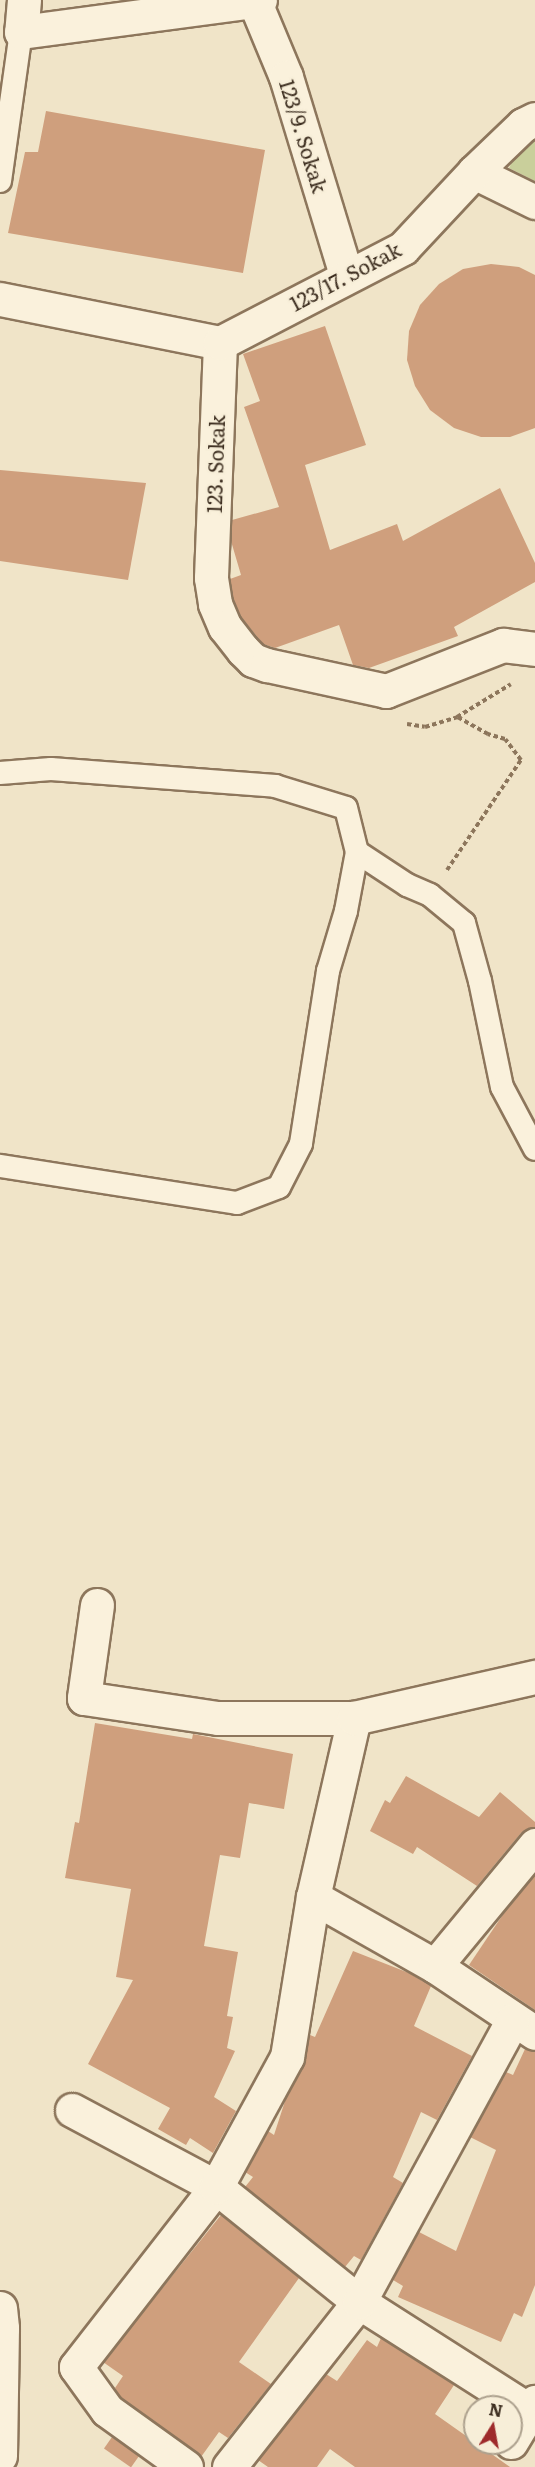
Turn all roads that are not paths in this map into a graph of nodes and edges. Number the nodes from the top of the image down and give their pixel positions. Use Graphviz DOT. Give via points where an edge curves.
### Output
graph roads {
  1 [pos="256,1"];
  2 [pos="19,9"];
  3 [pos="535,119"];
  4 [pos="474,172"];
  5 [pos="0,181"];
  6 [pos="535,202"];
  7 [pos="346,275"];
  8 [pos="0,299"];
  9 [pos="220,343"];
  10 [pos="535,649"];
  11 [pos="0,774"];
  12 [pos="357,852"];
  13 [pos="535,1149"];
  14 [pos="0,1166"];
  15 [pos="97,1605"];
  16 [pos="535,1677"];
  17 [pos="354,1718"];
  18 [pos="535,1845"];
  19 [pos="313,1897"];
  20 [pos="435,1966"];
  21 [pos="524,2026"];
  22 [pos="72,2110"];
  23 [pos="216,2187"];
  24 [pos="359,2302"];
  25 [pos="0,2308"];
  26 [pos="533,2409"];
  27 [pos="523,2424"];
  28 [pos="0,2456"];
  29 [pos="186,2467"];
  30 [pos="229,2467"];
  1 -- 2 [label="street"];
  1 -- 7 [label="street, 123/9. Sokak" via="286,76"];
  2 -- 5 [label="lane"];
  3 -- 4 [label="street, 123/17. Sokak" via="523,124"];
  4 -- 6 [label="street"];
  4 -- 7 [label="street, 123/17. Sokak" via="403,248"];
  7 -- 9 [label="street, 123/17. Sokak"];
  8 -- 9 [label="street"];
  9 -- 10 [label="street, 123. Sokak" via="211,578 222,619 253,660 386,691 503,645"];
  11 -- 12 [label="lane" via="51,769 275,786 345,808"];
  12 -- 13 [label="lane" via="407,885 430,894 464,923 502,1087"];
  12 -- 14 [label="lane" via="328,971 301,1144 279,1186 237,1203"];
  15 -- 17 [label="street" via="84,1698 218,1718"];
  16 -- 17 [label="street"];
  17 -- 19 [label="street"];
  18 -- 20 [label="street"];
  19 -- 20 [label="street"];
  19 -- 23 [label="street" via="287,2057"];
  20 -- 21 [label="street"];
  21 -- 24 [label="street"];
  22 -- 23 [label="street"];
  23 -- 24 [label="street"];
  23 -- 29 [label="street" via="76,2367 107,2410"];
  24 -- 26 [label="street"];
  24 -- 30 [label="street"];
  25 -- 28 [label="street"];
  26 -- 27 [label="street"];
}
